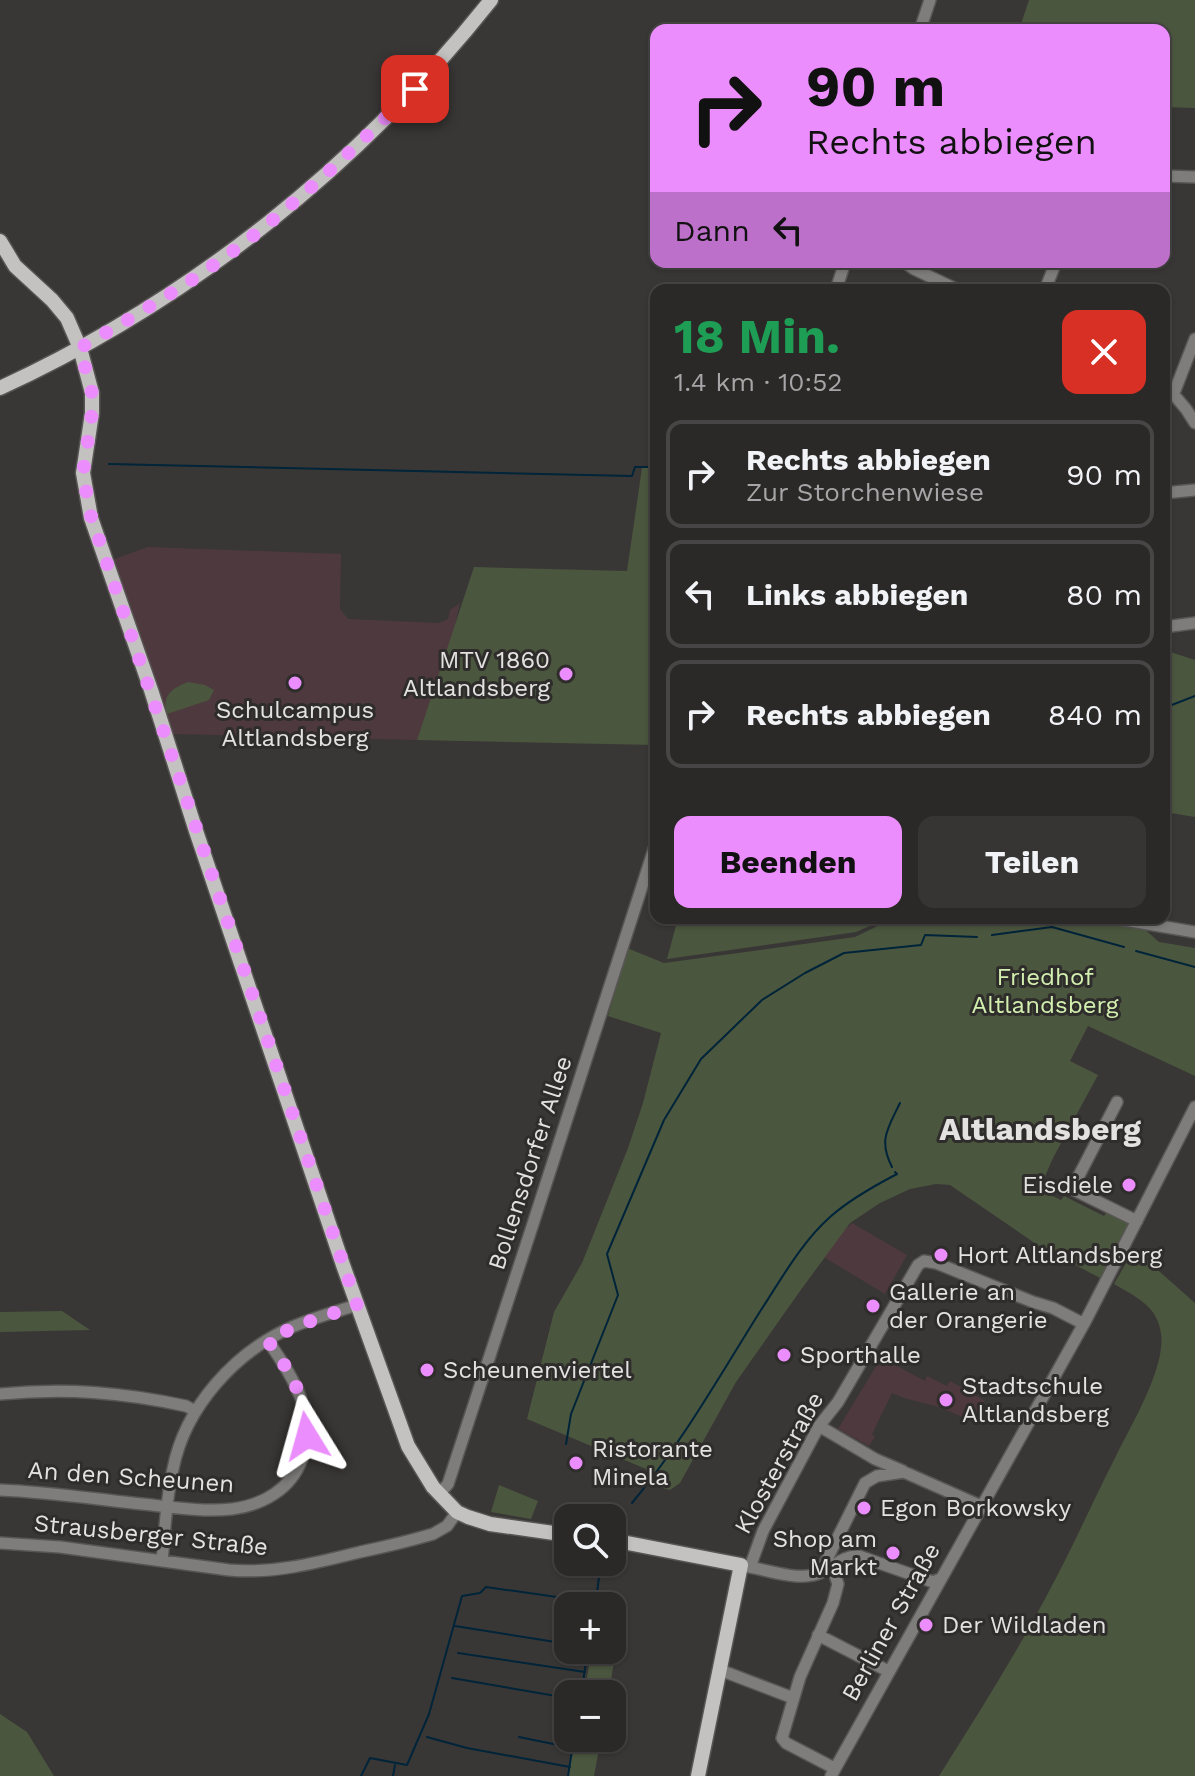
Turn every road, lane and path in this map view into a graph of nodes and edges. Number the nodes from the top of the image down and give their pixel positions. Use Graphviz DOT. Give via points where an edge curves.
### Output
graph roads {
  1 [pos="491,0"];
  2 [pos="930,0"];
  3 [pos="922,24"];
  4 [pos="1170,176"];
  5 [pos="1195,177"];
  6 [pos="0,241"];
  7 [pos="913,268"];
  8 [pos="945,284"];
  9 [pos="1195,339"];
  10 [pos="80,348"];
  11 [pos="0,388"];
  12 [pos="1170,389"];
  13 [pos="1174,393"];
  14 [pos="1195,423"];
  15 [pos="1195,490"];
  16 [pos="1170,492"];
  17 [pos="1195,623"];
  18 [pos="1170,626"];
  19 [pos="650,861"];
  20 [pos="1148,924"];
  21 [pos="1195,932"];
  22 [pos="1117,1102"];
  23 [pos="1195,1107"];
  24 [pos="1137,1221"];
  25 [pos="357,1305"];
  26 [pos="1084,1324"];
  27 [pos="268,1341"];
  28 [pos="0,1394"];
  29 [pos="195,1411"];
  30 [pos="819,1426"];
  31 [pos="875,1459"];
  32 [pos="904,1472"];
  33 [pos="865,1483"];
  34 [pos="0,1490"];
  35 [pos="439,1494"];
  36 [pos="168,1506"];
  37 [pos="981,1506"];
  38 [pos="457,1512"];
  39 [pos="842,1528"];
  40 [pos="554,1533"];
  41 [pos="0,1543"];
  42 [pos="626,1543"];
  43 [pos="849,1555"];
  44 [pos="162,1561"];
  45 [pos="746,1566"];
  46 [pos="832,1566"];
  47 [pos="820,1573"];
  48 [pos="940,1579"];
  49 [pos="818,1635"];
  50 [pos="720,1670"];
  51 [pos="888,1671"];
  52 [pos="794,1696"];
  53 [pos="832,1772"];
  54 [pos="698,1776"];
  1 -- 10 [label="main road" via="415,89 338,165 240,246"];
  2 -- 3 [label="street"];
  4 -- 5 [label="street"];
  6 -- 10 [label="main road" via="15,266 67,318"];
  7 -- 8 [label="street"];
  9 -- 13 [label="street"];
  10 -- 11 [label="main road"];
  10 -- 25 [label="main road" via="92,393 83,473 90,513"];
  12 -- 13 [label="street"];
  13 -- 14 [label="street"];
  15 -- 16 [label="street"];
  17 -- 18 [label="street"];
  19 -- 35 [label="street, Bollensdorfer Allee" via="448,1484"];
  20 -- 21 [label="street"];
  22 -- 24 [label="street" via="1072,1189"];
  23 -- 24 [label="street, Berliner Straße"];
  24 -- 26 [label="street, Berliner Straße"];
  25 -- 27 [label="street"];
  25 -- 35 [label="main road" via="408,1446"];
  26 -- 30 [label="street, Klosterstraße" via="924,1261"];
  26 -- 37 [label="street, Berliner Straße"];
  27 -- 29 [label="street" via="221,1378"];
  27 -- 36 [label="street, An den Scheunen" via="291,1375 304,1409 307,1436 296,1472 279,1491 253,1504 220,1510"];
  28 -- 29 [label="street" via="113,1393"];
  29 -- 36 [label="street" via="174,1462"];
  30 -- 31 [label="street"];
  30 -- 45 [label="street, Klosterstraße"];
  31 -- 32 [label="street"];
  31 -- 33 [label="street"];
  32 -- 33 [label="street"];
  32 -- 37 [label="street"];
  33 -- 39 [label="street"];
  34 -- 36 [label="street, An den Scheunen"];
  35 -- 38 [label="main road"];
  36 -- 44 [label="street"];
  37 -- 48 [label="street, Berliner Straße"];
  38 -- 40 [label="main road" via="490,1524"];
  38 -- 44 [label="street, Strausberger Straße" via="433,1534 279,1570 237,1571"];
  39 -- 43 [label="street"];
  39 -- 47 [label="street"];
  41 -- 44 [label="street, Strausberger Straße"];
  42 -- 45 [label="main road"];
  43 -- 46 [label="street"];
  43 -- 48 [label="street" via="933,1582"];
  45 -- 47 [label="street" via="800,1576"];
  45 -- 50 [label="main road"];
  46 -- 47 [label="street"];
  46 -- 49 [label="street" via="838,1584"];
  48 -- 51 [label="street, Berliner Straße"];
  49 -- 51 [label="street"];
  49 -- 52 [label="street"];
  50 -- 52 [label="street"];
  50 -- 54 [label="main road"];
  51 -- 53 [label="street, Berliner Straße"];
  52 -- 53 [label="street" via="782,1738"];
}
